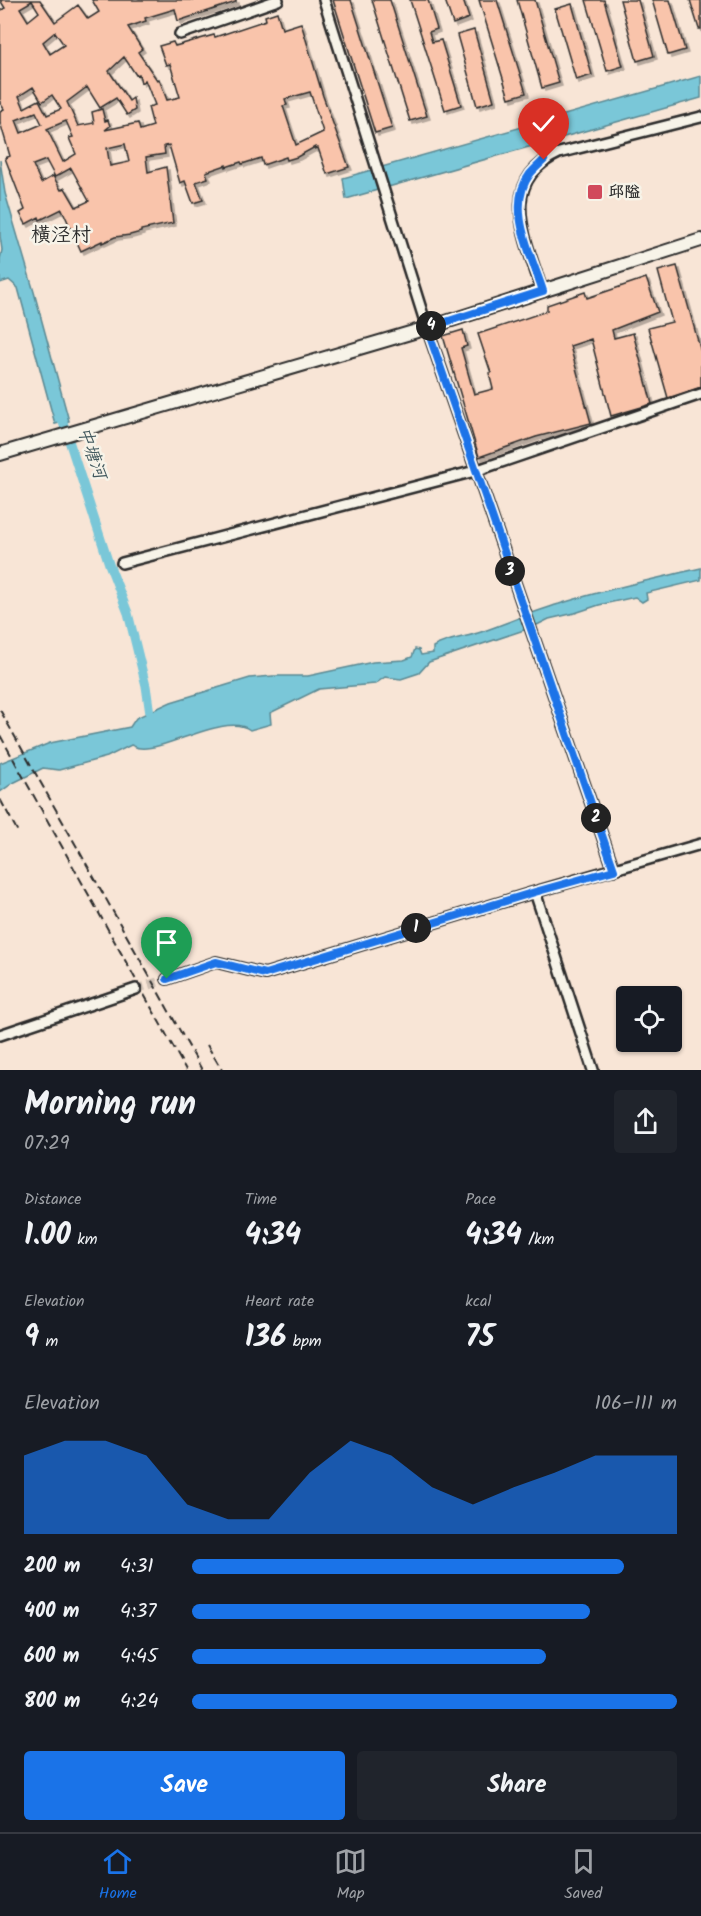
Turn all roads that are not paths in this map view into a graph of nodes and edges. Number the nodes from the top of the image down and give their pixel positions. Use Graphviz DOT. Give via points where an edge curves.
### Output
graph roads {
  1 [pos="278,0"];
  2 [pos="324,0"];
  3 [pos="180,34"];
  4 [pos="701,117"];
  5 [pos="701,240"];
  6 [pos="543,291"];
  7 [pos="427,328"];
  8 [pos="701,394"];
  9 [pos="0,454"];
  10 [pos="475,471"];
  11 [pos="122,563"];
  12 [pos="701,844"];
  13 [pos="614,870"];
  14 [pos="535,892"];
  15 [pos="167,979"];
  16 [pos="136,989"];
  17 [pos="0,1035"];
  18 [pos="593,1070"];
  1 -- 3 [label="street"];
  2 -- 7 [label="street"];
  4 -- 6 [label="street" via="559,153 544,160 530,174 521,194 519,212"];
  5 -- 6 [label="main road"];
  6 -- 7 [label="main road"];
  7 -- 9 [label="main road"];
  7 -- 10 [label="street"];
  8 -- 10 [label="street"];
  10 -- 11 [label="street"];
  10 -- 13 [label="street"];
  12 -- 13 [label="street"];
  13 -- 14 [label="street"];
  14 -- 15 [label="street" via="265,974 216,962"];
  14 -- 18 [label="street"];
  16 -- 17 [label="street"];
}
